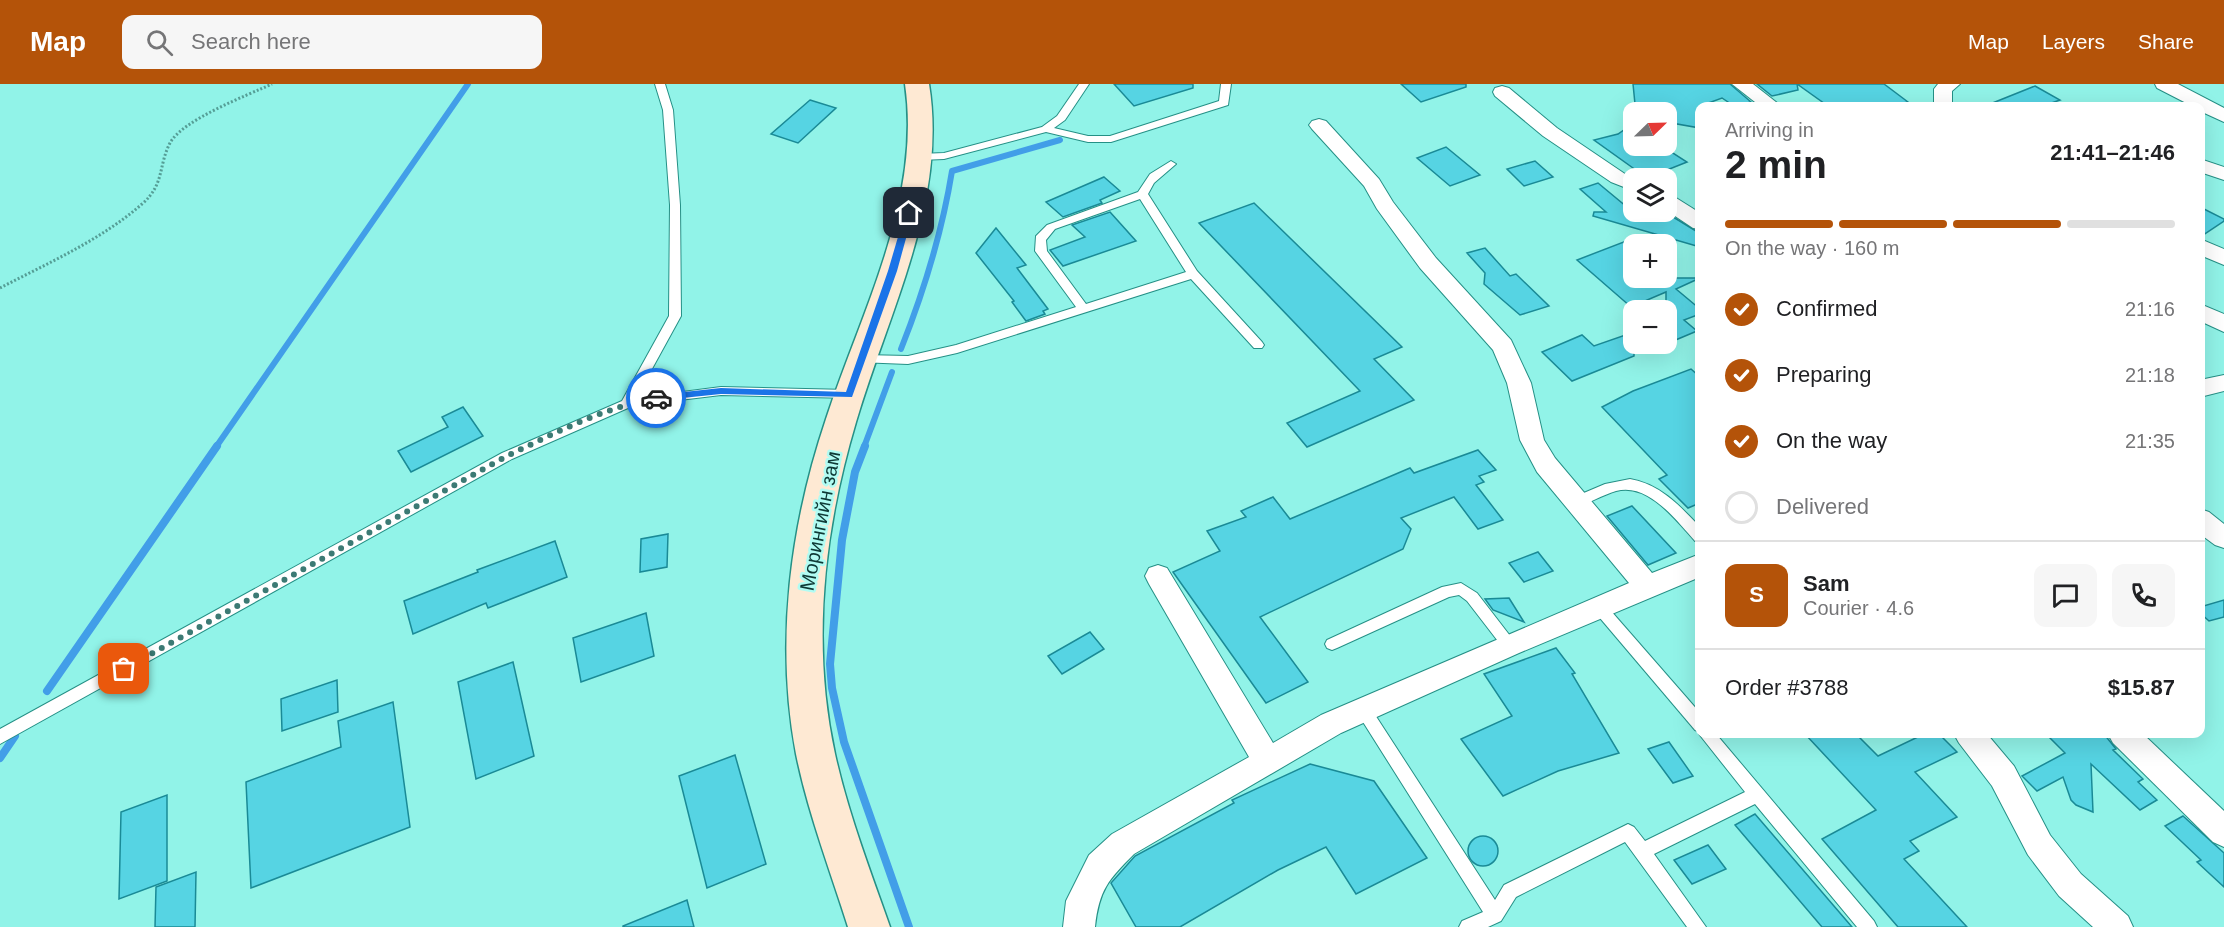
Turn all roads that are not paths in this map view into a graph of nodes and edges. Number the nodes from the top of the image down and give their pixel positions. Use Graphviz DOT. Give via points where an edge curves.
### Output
graph roads {
  1 [pos="660,84"];
  2 [pos="917,84"];
  3 [pos="1084,84"];
  4 [pos="1226,84"];
  5 [pos="1951,84"];
  6 [pos="2164,84"];
  7 [pos="1745,85"];
  8 [pos="1502,92"];
  9 [pos="1767,102"];
  10 [pos="1944,102"];
  11 [pos="2198,102"];
  12 [pos="2205,106"];
  13 [pos="2224,116"];
  14 [pos="1319,125"];
  15 [pos="1046,129"];
  16 [pos="920,157"];
  17 [pos="1171,164"];
  18 [pos="2205,167"];
  19 [pos="2224,174"];
  20 [pos="1623,180"];
  21 [pos="1143,194"];
  22 [pos="1677,207"];
  23 [pos="1695,220"];
  24 [pos="2205,248"];
  25 [pos="2224,258"];
  26 [pos="1193,274"];
  27 [pos="1084,309"];
  28 [pos="2205,314"];
  29 [pos="2224,324"];
  30 [pos="1258,345"];
  31 [pos="862,359"];
  32 [pos="2224,383"];
  33 [pos="2205,388"];
  34 [pos="849,395"];
  35 [pos="626,404"];
  36 [pos="1577,502"];
  37 [pos="2205,523"];
  38 [pos="1695,532"];
  39 [pos="2224,538"];
  40 [pos="1695,567"];
  41 [pos="1158,576"];
  42 [pos="1648,587"];
  43 [pos="1599,607"];
  44 [pos="1332,644"];
  45 [pos="1509,645"];
  46 [pos="1363,709"];
  47 [pos="1695,719"];
  48 [pos="0,737"];
  49 [pos="1710,738"];
  50 [pos="1972,738"];
  51 [pos="2127,738"];
  52 [pos="1268,762"];
  53 [pos="1758,794"];
  54 [pos="2224,832"];
  55 [pos="1642,851"];
  56 [pos="1495,915"];
  57 [pos="869,927"];
  58 [pos="1079,927"];
  59 [pos="1468,927"];
  60 [pos="1697,927"];
  61 [pos="1868,927"];
  62 [pos="2117,927"];
  1 -- 35 [label="lane" via="668,110 675,205 675,316"];
  2 -- 16 [label="main road, Морингийн зам" via="922,107"];
  3 -- 15 [label="lane" via="1061,118"];
  4 -- 15 [label="lane" via="1224,103 1112,139 1088,139"];
  5 -- 10 [label="street" via="1943,89"];
  6 -- 11 [label="street"];
  7 -- 9 [label="street"];
  8 -- 20 [label="street" via="1550,132"];
  12 -- 13 [label="street"];
  14 -- 36 [label="street" via="1372,183 1428,263 1503,346 1519,383 1532,440 1546,465"];
  15 -- 16 [label="lane" via="944,156"];
  16 -- 31 [label="main road, Морингийн зам" via="892,271"];
  17 -- 21 [label="lane" via="1151,180"];
  18 -- 19 [label="street"];
  21 -- 26 [label="lane"];
  21 -- 27 [label="lane" via="1051,227 1040,239 1041,251"];
  22 -- 23 [label="street"];
  24 -- 25 [label="street"];
  26 -- 27 [label="lane"];
  26 -- 30 [label="lane"];
  27 -- 31 [label="lane" via="937,354 908,360"];
  28 -- 29 [label="street"];
  31 -- 34 [label="main road, Морингийн зам"];
  32 -- 33 [label="street"];
  34 -- 35 [label="lane" via="721,391"];
  34 -- 57 [label="main road, Морингийн зам" via="824,479 813,536 804,612 804,674 811,730 829,805"];
  35 -- 48 [label="lane" via="507,456"];
  36 -- 38 [label="lane" via="1632,483 1662,500"];
  36 -- 42 [label="street"];
  37 -- 39 [label="street"];
  40 -- 42 [label="street"];
  41 -- 52 [label="street"];
  42 -- 43 [label="street"];
  43 -- 45 [label="street"];
  43 -- 47 [label="lane"];
  44 -- 45 [label="lane" via="1447,591 1461,589 1472,597"];
  45 -- 46 [label="street"];
  46 -- 52 [label="street"];
  46 -- 56 [label="lane"];
  49 -- 53 [label="lane"];
  50 -- 62 [label="street" via="2003,776 2039,845 2070,885"];
  51 -- 54 [label="street"];
  52 -- 58 [label="street" via="1124,844 1100,866 1082,901"];
  53 -- 55 [label="lane"];
  53 -- 61 [label="lane"];
  55 -- 56 [label="lane" via="1628,832 1510,891"];
  55 -- 60 [label="lane"];
  56 -- 59 [label="lane"];
}
